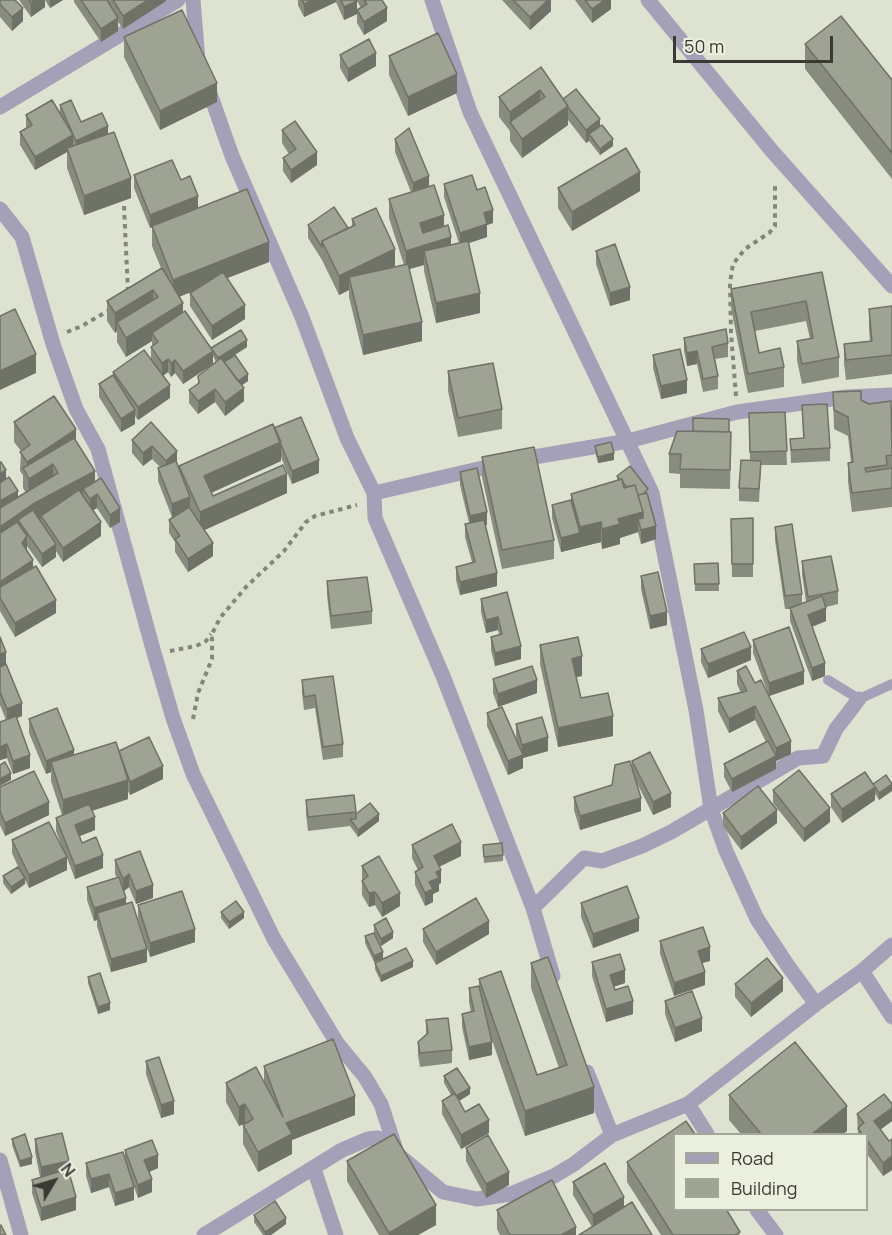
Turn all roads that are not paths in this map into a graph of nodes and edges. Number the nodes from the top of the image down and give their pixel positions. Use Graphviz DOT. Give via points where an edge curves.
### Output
graph roads {
  1 [pos="178,0"];
  2 [pos="193,0"];
  3 [pos="432,0"];
  4 [pos="648,0"];
  5 [pos="0,107"];
  6 [pos="0,209"];
  7 [pos="892,286"];
  8 [pos="892,395"];
  9 [pos="628,441"];
  10 [pos="374,496"];
  11 [pos="828,680"];
  12 [pos="892,684"];
  13 [pos="859,699"];
  14 [pos="711,809"];
  15 [pos="532,908"];
  16 [pos="892,945"];
  17 [pos="862,971"];
  18 [pos="559,994"];
  19 [pos="816,1004"];
  20 [pos="892,1017"];
  21 [pos="582,1059"];
  22 [pos="688,1104"];
  23 [pos="706,1133"];
  24 [pos="612,1136"];
  25 [pos="397,1153"];
  26 [pos="0,1160"];
  27 [pos="314,1169"];
  28 [pos="759,1211"];
  29 [pos="21,1235"];
  30 [pos="204,1235"];
  31 [pos="336,1235"];
  32 [pos="776,1235"];
  1 -- 5 [label="street"];
  2 -- 10 [label="street" via="198,60 231,156 302,317 347,438"];
  3 -- 9 [label="street" via="470,111"];
  4 -- 7 [label="street" via="772,150"];
  6 -- 25 [label="street" via="22,237 53,345 76,409 98,449 154,653 193,774 274,939 337,1043 381,1104"];
  8 -- 9 [label="street" via="846,397 737,412"];
  9 -- 10 [label="street" via="522,459"];
  9 -- 14 [label="street" via="652,493 696,710"];
  10 -- 15 [label="street" via="375,518 443,676"];
  11 -- 13 [label="lane"];
  12 -- 13 [label="lane"];
  13 -- 14 [label="street" via="836,729 823,756 798,758"];
  14 -- 15 [label="street" via="642,846 602,861 584,858"];
  14 -- 19 [label="street" via="757,919"];
  15 -- 18 [label="street"];
  16 -- 17 [label="street"];
  17 -- 19 [label="street"];
  17 -- 20 [label="street"];
  19 -- 22 [label="street"];
  21 -- 24 [label="street"];
  22 -- 23 [label="street"];
  22 -- 24 [label="street"];
  24 -- 25 [label="street" via="554,1176 511,1194 477,1199 443,1192"];
  25 -- 27 [label="street" via="378,1138 368,1139 351,1145"];
  26 -- 29 [label="street"];
  27 -- 30 [label="street"];
  27 -- 31 [label="street"];
  28 -- 32 [label="street"];
}
